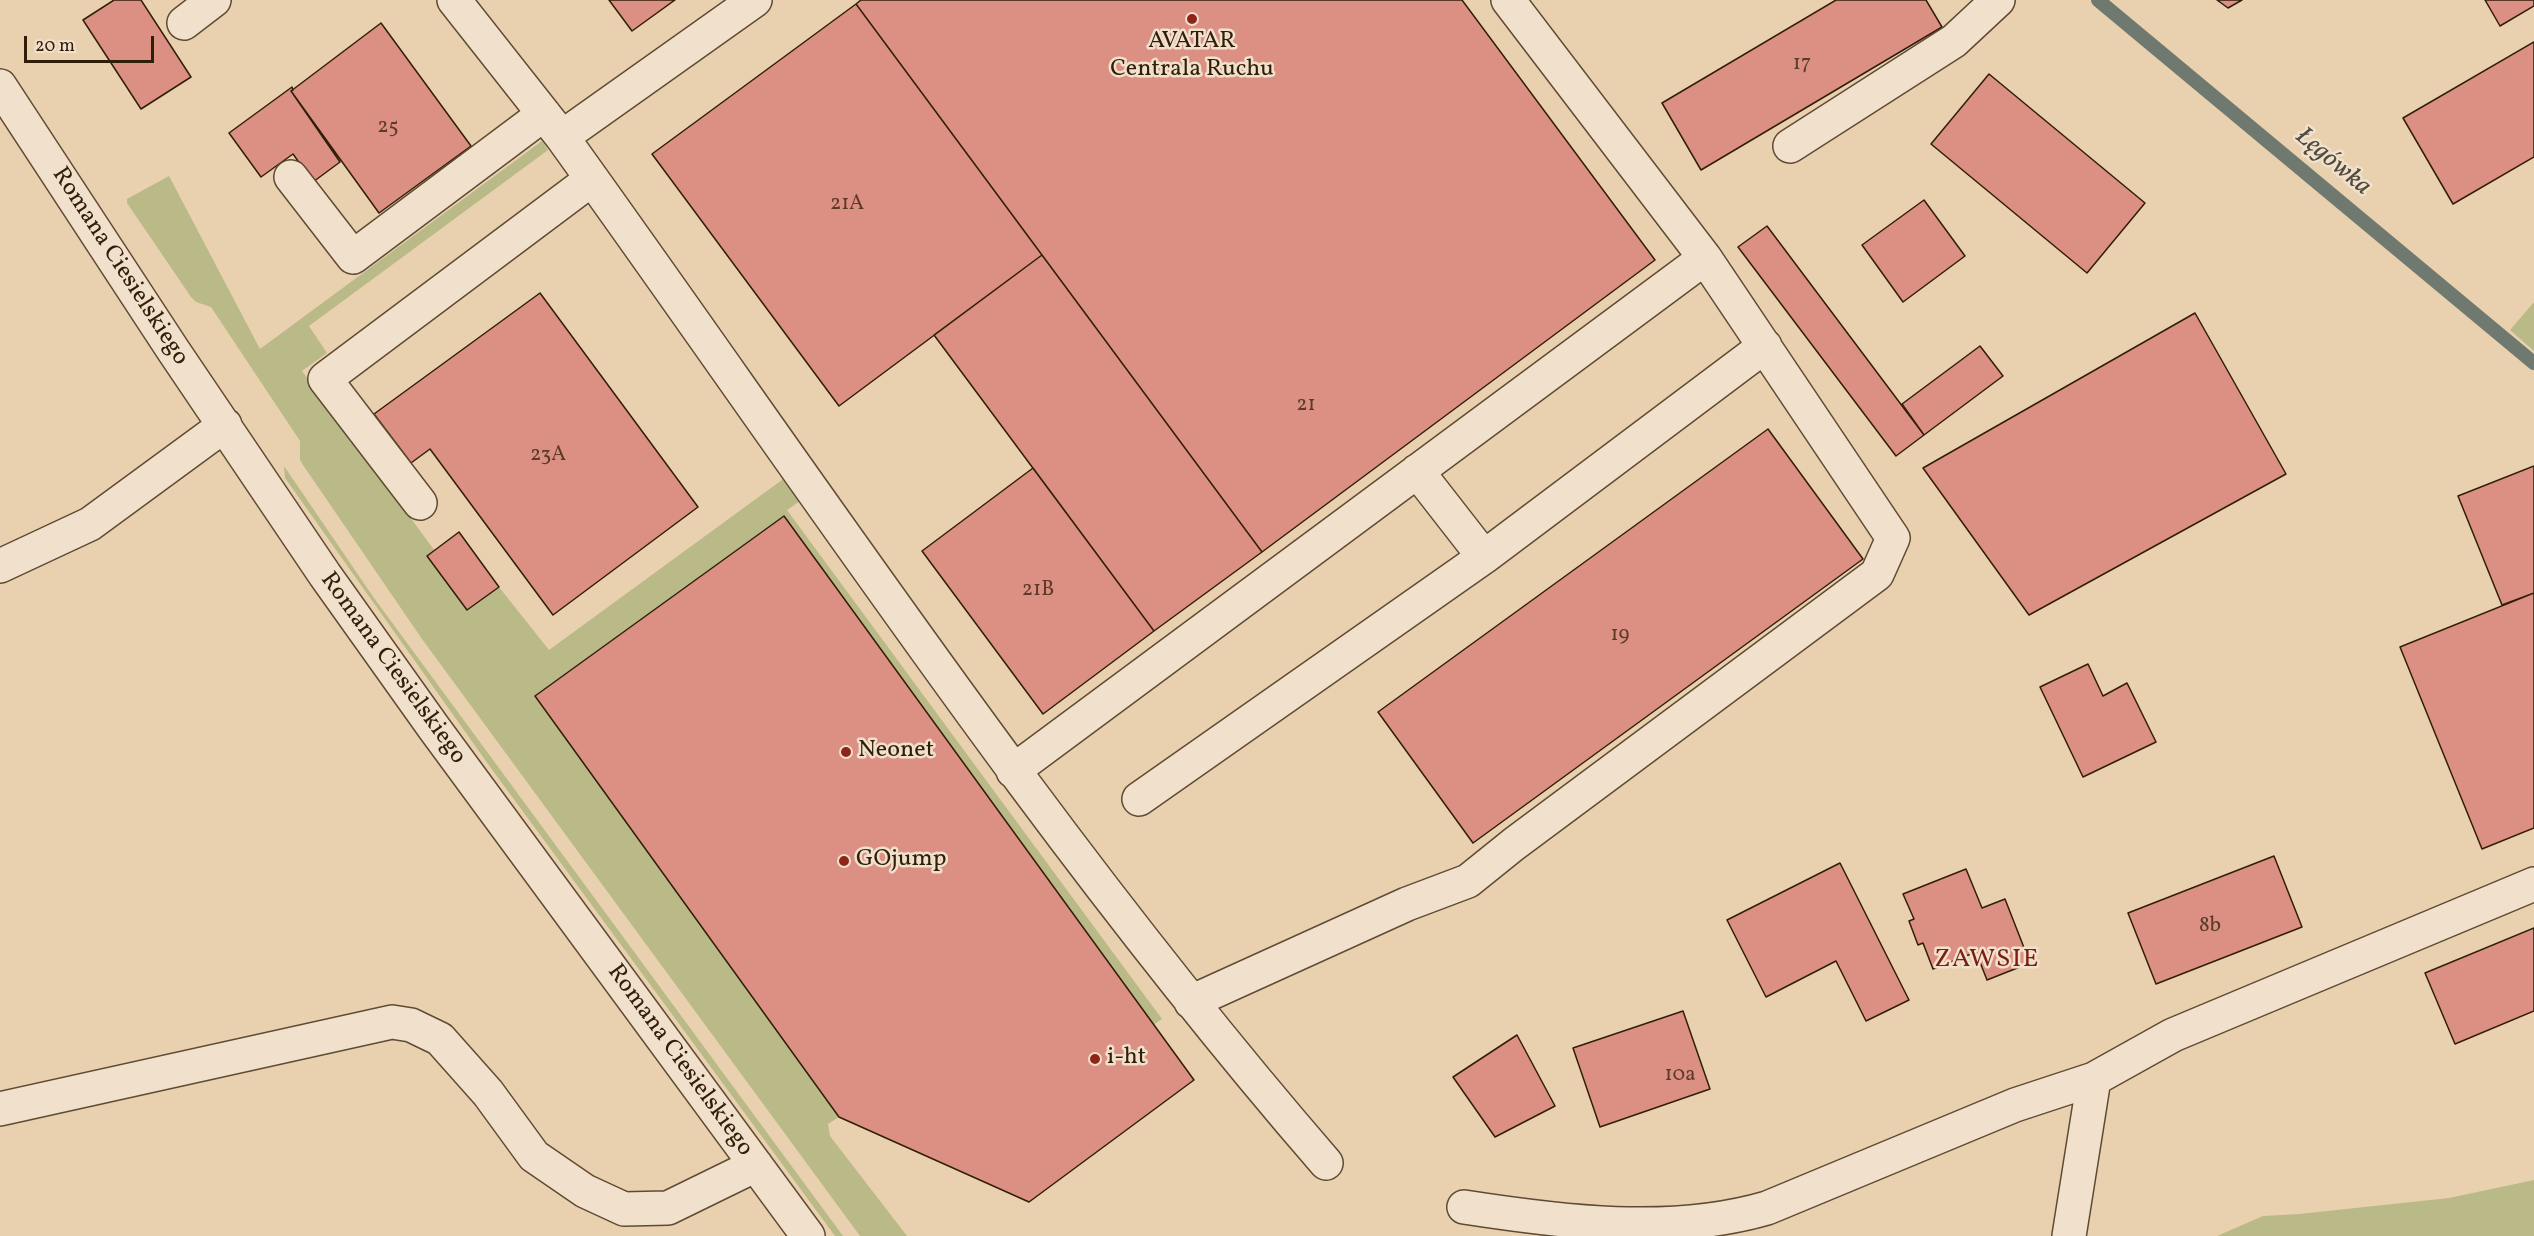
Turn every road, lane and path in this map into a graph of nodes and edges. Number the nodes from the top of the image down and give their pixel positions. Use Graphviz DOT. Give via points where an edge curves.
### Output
graph roads {
  1 [pos="214,0"];
  2 [pos="454,0"];
  3 [pos="755,0"];
  4 [pos="1508,0"];
  5 [pos="1998,0"];
  6 [pos="184,23"];
  7 [pos="0,86"];
  8 [pos="553,126"];
  9 [pos="1790,146"];
  10 [pos="291,177"];
  11 [pos="592,179"];
  12 [pos="1705,258"];
  13 [pos="1765,346"];
  14 [pos="225,425"];
  15 [pos="1417,471"];
  16 [pos="420,503"];
  17 [pos="1484,557"];
  18 [pos="0,566"];
  19 [pos="1013,771"];
  20 [pos="1139,799"];
  21 [pos="2534,884"];
  22 [pos="1191,1002"];
  23 [pos="2094,1079"];
  24 [pos="0,1109"];
  25 [pos="1326,1163"];
  26 [pos="756,1165"];
  27 [pos="1464,1207"];
  28 [pos="808,1236"];
  29 [pos="2069,1236"];
  1 -- 6 [label="street"];
  2 -- 8 [label="street"];
  3 -- 8 [label="street"];
  4 -- 12 [label="street"];
  5 -- 9 [label="street" via="1954,41"];
  7 -- 14 [label="street, Romana Ciesielskiego"];
  8 -- 10 [label="street" via="353,257"];
  8 -- 11 [label="street"];
  11 -- 16 [label="street" via="325,379"];
  11 -- 19 [label="street"];
  12 -- 13 [label="street"];
  12 -- 15 [label="street"];
  13 -- 17 [label="street"];
  13 -- 22 [label="street" via="1893,538 1877,574 1468,881 1407,904"];
  14 -- 18 [label="street" via="90,524"];
  14 -- 26 [label="street, Romana Ciesielskiego" via="434,728"];
  15 -- 17 [label="street"];
  15 -- 19 [label="street"];
  17 -- 20 [label="street"];
  19 -- 22 [label="street"];
  21 -- 23 [label="street" via="2173,1035"];
  22 -- 25 [label="street"];
  23 -- 27 [label="street" via="2015,1105 1747,1214 1691,1222 1574,1222"];
  23 -- 29 [label="street"];
  24 -- 26 [label="street" via="392,1022 411,1025 440,1039 488,1093 534,1156 585,1191 624,1209 668,1208"];
  26 -- 28 [label="street, Romana Ciesielskiego"];
}
